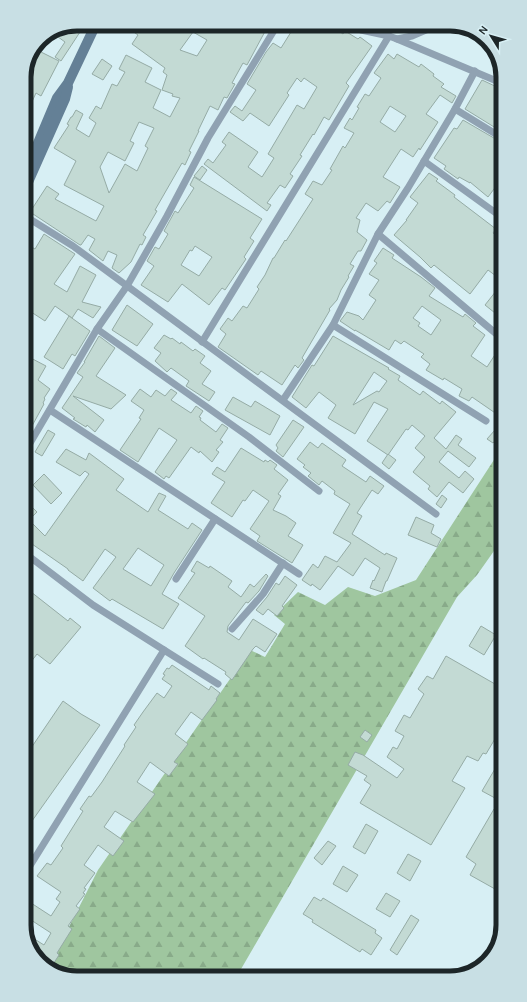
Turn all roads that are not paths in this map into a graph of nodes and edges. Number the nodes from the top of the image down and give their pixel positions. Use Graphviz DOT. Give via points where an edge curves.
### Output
graph roads {
  1 [pos="93,31"];
  2 [pos="274,31"];
  3 [pos="366,31"];
  4 [pos="424,31"];
  5 [pos="389,36"];
  6 [pos="398,39"];
  7 [pos="475,71"];
  8 [pos="496,81"];
  9 [pos="68,83"];
  10 [pos="455,109"];
  11 [pos="496,134"];
  12 [pos="31,158"];
  13 [pos="424,161"];
  14 [pos="31,176"];
  15 [pos="496,213"];
  16 [pos="31,220"];
  17 [pos="378,234"];
  18 [pos="127,286"];
  19 [pos="333,325"];
  20 [pos="97,329"];
  21 [pos="496,334"];
  22 [pos="202,342"];
  23 [pos="283,400"];
  24 [pos="50,410"];
  25 [pos="486,421"];
  26 [pos="31,442"];
  27 [pos="319,491"];
  28 [pos="436,514"];
  29 [pos="215,519"];
  30 [pos="31,558"];
  31 [pos="283,563"];
  32 [pos="299,574"];
  33 [pos="176,579"];
  34 [pos="232,629"];
  35 [pos="164,650"];
  36 [pos="218,684"];
  37 [pos="31,864"];
  1 -- 9 [label="main road"];
  2 -- 18 [label="street" via="208,138"];
  3 -- 5 [label="street"];
  4 -- 6 [label="street"];
  5 -- 6 [label="street"];
  5 -- 22 [label="street"];
  6 -- 7 [label="street"];
  7 -- 8 [label="street"];
  7 -- 10 [label="street"];
  9 -- 12 [label="main road" via="57,98"];
  9 -- 14 [label="main road" via="65,100"];
  10 -- 11 [label="street"];
  10 -- 13 [label="street"];
  13 -- 15 [label="street"];
  13 -- 17 [label="street"];
  16 -- 18 [label="street" via="73,246"];
  17 -- 19 [label="street"];
  17 -- 21 [label="street"];
  18 -- 20 [label="street"];
  18 -- 22 [label="street"];
  19 -- 23 [label="street"];
  19 -- 25 [label="street"];
  20 -- 24 [label="street"];
  20 -- 27 [label="street" via="249,437"];
  22 -- 23 [label="street"];
  23 -- 28 [label="street"];
  24 -- 26 [label="street"];
  24 -- 29 [label="street"];
  29 -- 31 [label="street"];
  29 -- 33 [label="street"];
  30 -- 35 [label="street" via="93,605"];
  31 -- 32 [label="street"];
  31 -- 34 [label="street" via="263,594"];
  35 -- 36 [label="street"];
  35 -- 37 [label="street"];
}
